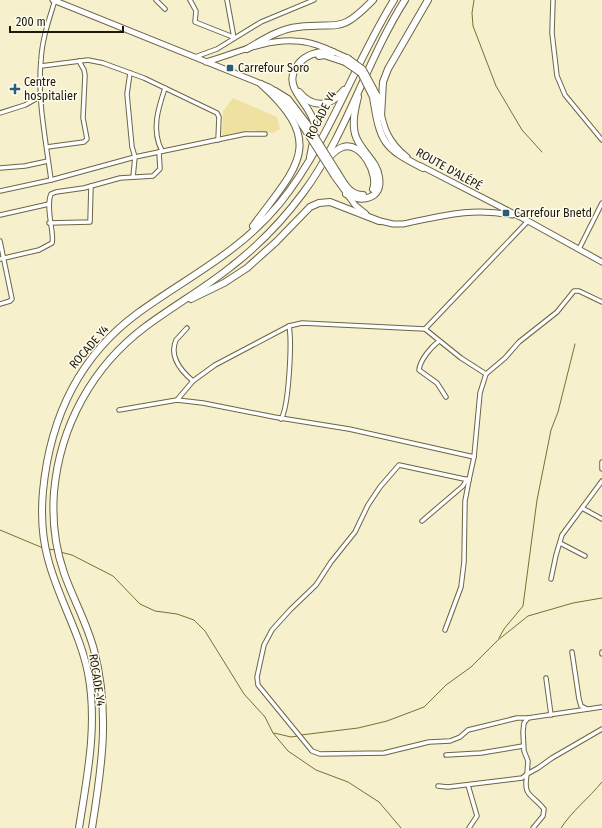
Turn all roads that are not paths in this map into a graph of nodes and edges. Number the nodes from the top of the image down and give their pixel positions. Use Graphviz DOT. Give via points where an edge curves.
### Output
graph roads {
  1 [pos="55,0"];
  2 [pos="156,0"];
  3 [pos="190,0"];
  4 [pos="227,0"];
  5 [pos="314,0"];
  6 [pos="373,0"];
  7 [pos="394,0"];
  8 [pos="405,0"];
  9 [pos="428,0"];
  10 [pos="553,0"];
  11 [pos="165,9"];
  12 [pos="233,38"];
  13 [pos="247,49"];
  14 [pos="333,52"];
  15 [pos="194,57"];
  16 [pos="346,60"];
  17 [pos="79,61"];
  18 [pos="206,62"];
  19 [pos="41,66"];
  20 [pos="130,73"];
  21 [pos="350,82"];
  22 [pos="261,84"];
  23 [pos="362,84"];
  24 [pos="165,88"];
  25 [pos="275,91"];
  26 [pos="41,96"];
  27 [pos="375,96"];
  28 [pos="0,113"];
  29 [pos="381,116"];
  30 [pos="265,134"];
  31 [pos="218,140"];
  32 [pos="602,140"];
  33 [pos="47,147"];
  34 [pos="161,151"];
  35 [pos="135,157"];
  36 [pos="310,160"];
  37 [pos="48,161"];
  38 [pos="322,165"];
  39 [pos="0,168"];
  40 [pos="424,168"];
  41 [pos="336,174"];
  42 [pos="133,177"];
  43 [pos="51,180"];
  44 [pos="91,186"];
  45 [pos="0,191"];
  46 [pos="346,194"];
  47 [pos="602,203"];
  48 [pos="49,204"];
  49 [pos="0,215"];
  50 [pos="379,221"];
  51 [pos="528,221"];
  52 [pos="49,222"];
  53 [pos="0,241"];
  54 [pos="242,241"];
  55 [pos="579,249"];
  56 [pos="2,259"];
  57 [pos="602,262"];
  58 [pos="602,302"];
  59 [pos="0,304"];
  60 [pos="177,306"];
  61 [pos="289,326"];
  62 [pos="187,328"];
  63 [pos="425,329"];
  64 [pos="439,341"];
  65 [pos="486,374"];
  66 [pos="193,381"];
  67 [pos="446,397"];
  68 [pos="177,400"];
  69 [pos="119,410"];
  70 [pos="281,419"];
  71 [pos="474,457"];
  72 [pos="602,462"];
  73 [pos="602,469"];
  74 [pos="468,480"];
  75 [pos="602,481"];
  76 [pos="582,508"];
  77 [pos="602,519"];
  78 [pos="422,520"];
  79 [pos="560,543"];
  80 [pos="585,556"];
  81 [pos="551,579"];
  82 [pos="445,630"];
  83 [pos="572,652"];
  84 [pos="546,678"];
  85 [pos="602,707"];
  86 [pos="587,710"];
  87 [pos="551,715"];
  88 [pos="528,718"];
  89 [pos="602,729"];
  90 [pos="523,746"];
  91 [pos="446,755"];
  92 [pos="527,774"];
  93 [pos="468,784"];
  94 [pos="438,786"];
  95 [pos="79,828"];
  96 [pos="92,828"];
  97 [pos="469,828"];
  98 [pos="533,828"];
  1 -- 15 [label="main road"];
  1 -- 19 [label="street" via="43,44"];
  2 -- 11 [label="street"];
  3 -- 12 [label="street" via="196,11 195,22"];
  4 -- 12 [label="street"];
  5 -- 12 [label="street" via="261,22"];
  6 -- 13 [label="highway" via="345,24 283,30"];
  7 -- 21 [label="highway, ROCADE Y4"];
  8 -- 23 [label="highway, ROCADE Y4"];
  9 -- 29 [label="highway" via="388,69 382,87"];
  10 -- 32 [label="street" via="552,33 557,76 565,95"];
  12 -- 15 [label="street" via="217,49"];
  13 -- 14 [label="main road" via="281,41 296,41"];
  13 -- 18 [label="main road"];
  14 -- 16 [label="main road"];
  14 -- 36 [label="highway" via="314,52 301,61 293,74 295,91 314,123"];
  15 -- 18 [label="main road"];
  16 -- 21 [label="highway" via="324,55 313,57 303,63 296,77 297,85 306,101 319,104 337,98"];
  16 -- 27 [label="highway, bridge" via="361,74"];
  17 -- 19 [label="street"];
  17 -- 20 [label="street" via="96,61"];
  17 -- 33 [label="street" via="85,75 83,118 86,141"];
  18 -- 22 [label="main road"];
  19 -- 26 [label="street"];
  20 -- 24 [label="street"];
  20 -- 35 [label="street" via="127,106"];
  21 -- 36 [label="highway, ROCADE Y4" via="333,120"];
  22 -- 25 [label="main road"];
  22 -- 54 [label="highway" via="276,97 288,114 300,140 300,151 290,175"];
  23 -- 38 [label="highway, ROCADE Y4"];
  23 -- 46 [label="highway" via="355,110 354,127 356,136 380,178 376,192 369,198 358,199"];
  24 -- 31 [label="street" via="218,114"];
  24 -- 34 [label="street" via="156,122 156,136"];
  25 -- 41 [label="highway, bridge" via="288,99"];
  26 -- 28 [label="street" via="25,105"];
  26 -- 33 [label="street"];
  27 -- 29 [label="main road, ROUTE D'ALÉPÉ"];
  27 -- 40 [label="highway" via="377,126 387,146"];
  29 -- 40 [label="main road, ROUTE D'ALÉPÉ" via="393,144"];
  30 -- 31 [label="street" via="245,134"];
  31 -- 34 [label="street"];
  33 -- 37 [label="street"];
  34 -- 35 [label="street"];
  34 -- 42 [label="street" via="160,169 157,173 149,177"];
  35 -- 42 [label="street"];
  35 -- 43 [label="street"];
  36 -- 54 [label="highway, ROCADE Y4" via="277,206"];
  37 -- 39 [label="street"];
  37 -- 43 [label="street"];
  38 -- 41 [label="highway" via="342,147 354,147 374,171 373,190 362,195 353,193"];
  38 -- 60 [label="highway, ROCADE Y4" via="295,203 261,241 232,266"];
  40 -- 51 [label="main road, ROUTE D'ALÉPÉ"];
  41 -- 46 [label="main road, ROUTE D'ALÉPÉ"];
  42 -- 44 [label="street"];
  43 -- 45 [label="street"];
  44 -- 48 [label="street" via="55,192 50,195"];
  44 -- 52 [label="street" via="90,222"];
  46 -- 50 [label="main road, ROUTE D'ALÉPÉ" via="365,214"];
  47 -- 55 [label="street"];
  48 -- 49 [label="street"];
  48 -- 52 [label="street"];
  50 -- 51 [label="main road, ROUTE D'ALÉPÉ" via="403,224 474,211 497,212"];
  50 -- 60 [label="highway" via="330,202 310,207 247,268 224,283"];
  51 -- 55 [label="main road, ROUTE D'ALÉPÉ"];
  51 -- 63 [label="street"];
  52 -- 56 [label="street" via="52,243 38,250"];
  53 -- 56 [label="street"];
  54 -- 95 [label="highway, ROCADE Y4" via="222,258 137,314 103,344 78,375 53,433 43,492 43,531 50,567 82,648 91,702 92,740"];
  55 -- 57 [label="main road, ROUTE D'ALÉPÉ"];
  56 -- 59 [label="street" via="12,300"];
  58 -- 65 [label="street" via="579,291 574,292 557,312 519,342"];
  60 -- 96 [label="highway, ROCADE Y4" via="145,327 113,354 75,410 58,462 54,493 55,537 64,573 85,623 99,673 103,699 104,739"];
  61 -- 63 [label="street" via="302,323"];
  61 -- 66 [label="street" via="215,365"];
  61 -- 70 [label="street" via="287,394"];
  62 -- 66 [label="street" via="176,340 175,357 183,372"];
  63 -- 64 [label="street"];
  64 -- 65 [label="street"];
  64 -- 67 [label="street" via="428,352 420,365 420,370 437,383"];
  65 -- 71 [label="street" via="480,393"];
  66 -- 68 [label="street"];
  68 -- 69 [label="street"];
  68 -- 70 [label="street" via="221,405"];
  70 -- 71 [label="street" via="349,429"];
  71 -- 74 [label="street"];
  72 -- 73 [label="street"];
  74 -- 78 [label="street"];
  74 -- 82 [label="street" via="461,587"];
  74 -- 88 [label="street" via="399,465 393,470 368,505 355,532 316,585 272,630 264,645 257,677 258,685 312,751 320,754 384,752 429,742 450,741 468,730 517,718"];
  75 -- 76 [label="street"];
  76 -- 77 [label="street"];
  76 -- 79 [label="street" via="565,529"];
  79 -- 80 [label="street"];
  79 -- 81 [label="street"];
  83 -- 86 [label="street" via="579,699 581,706"];
  84 -- 87 [label="street"];
  85 -- 86 [label="street"];
  86 -- 87 [label="street"];
  87 -- 88 [label="street"];
  88 -- 90 [label="street" via="524,723"];
  89 -- 92 [label="street"];
  90 -- 91 [label="street" via="481,753"];
  90 -- 92 [label="street" via="528,761"];
  92 -- 93 [label="street" via="514,780"];
  92 -- 98 [label="street" via="524,786 526,792 544,809"];
  93 -- 94 [label="street"];
  93 -- 97 [label="street" via="477,816"];
}
